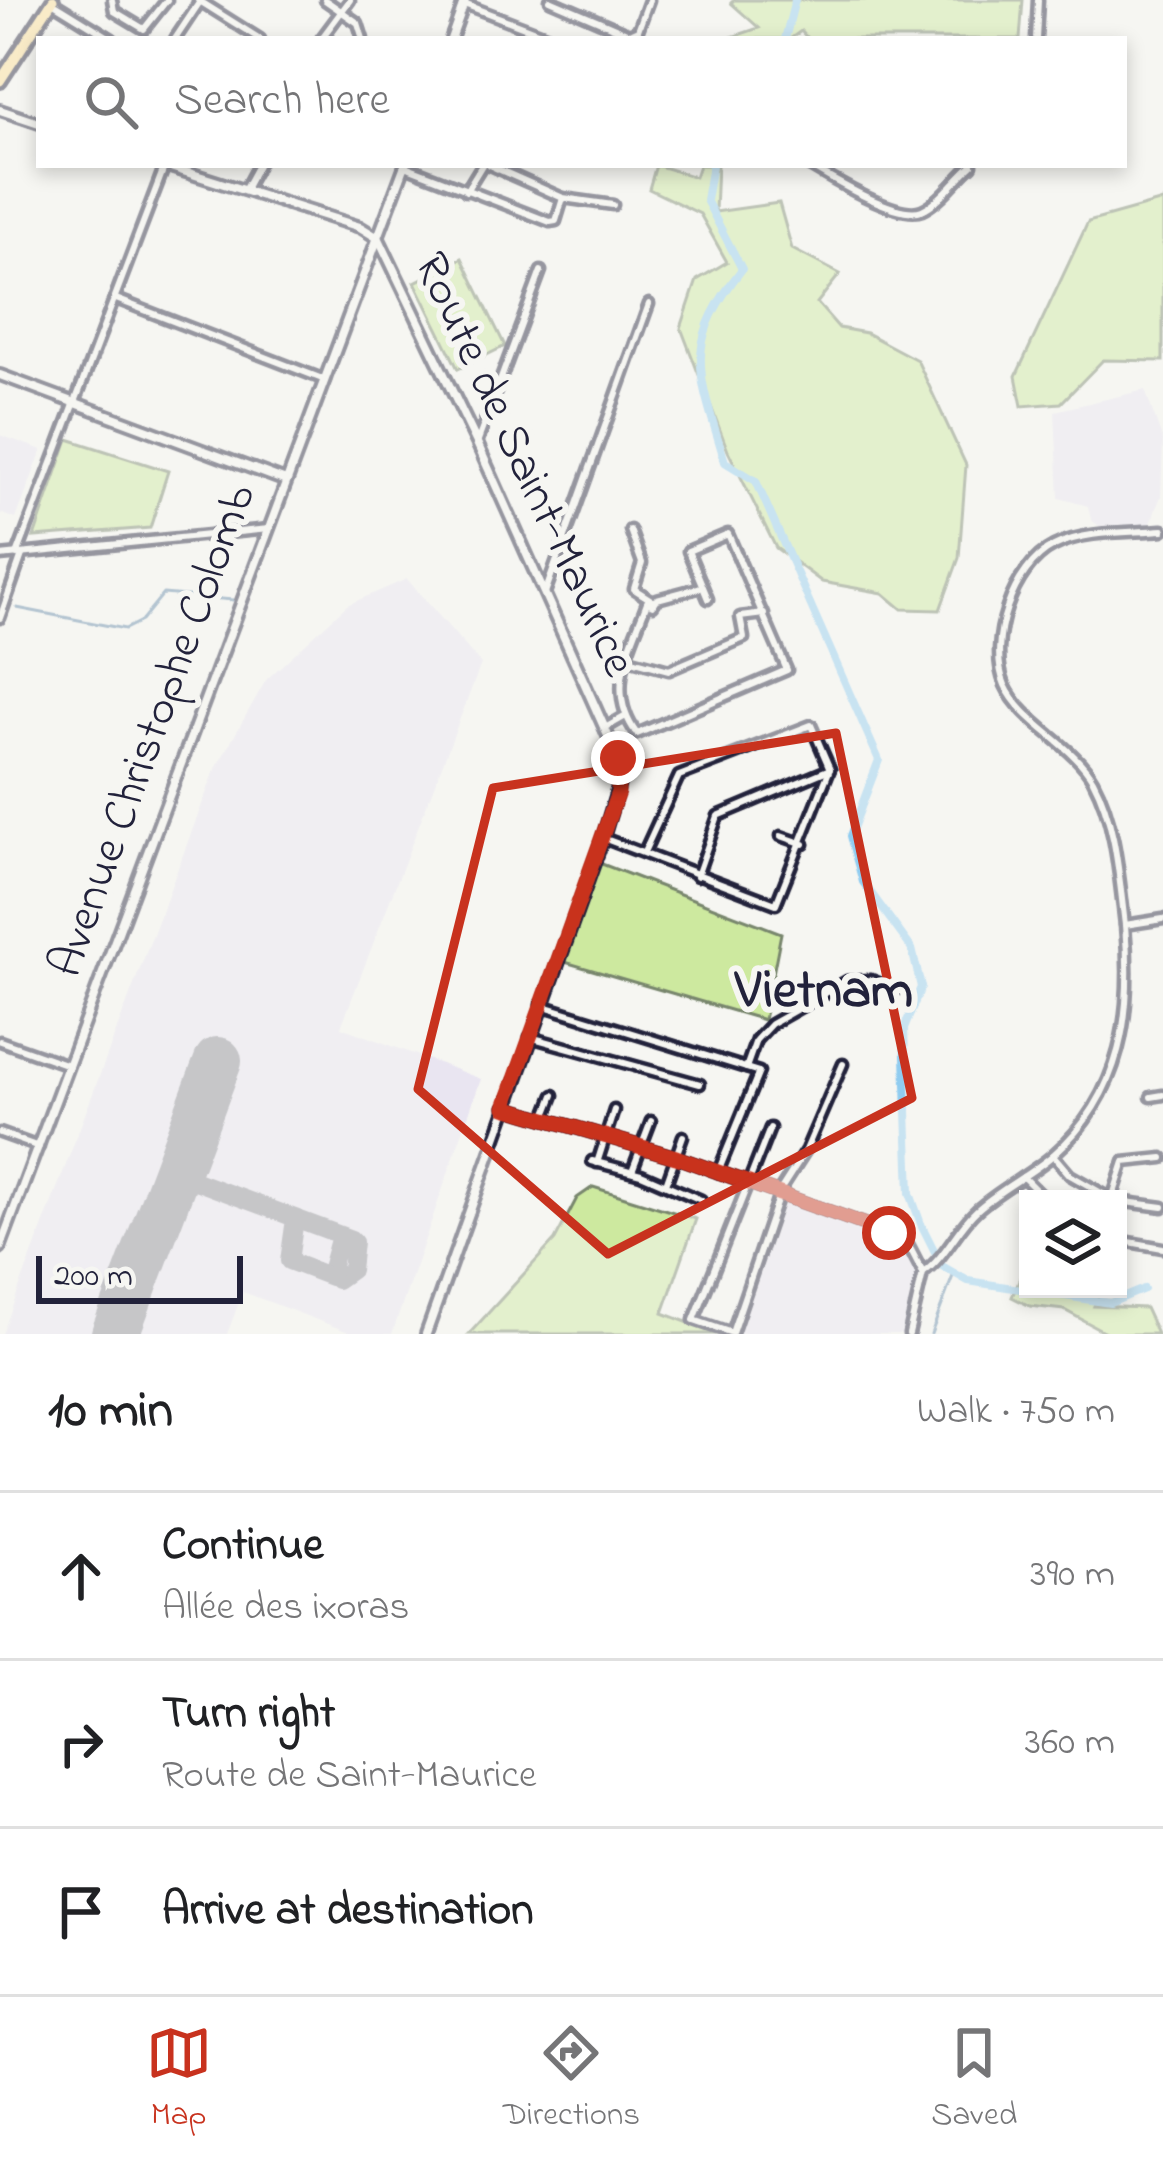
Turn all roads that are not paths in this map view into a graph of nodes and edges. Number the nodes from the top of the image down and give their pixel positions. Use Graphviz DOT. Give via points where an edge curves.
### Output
graph roads {
  1 [pos="112,0"];
  2 [pos="167,0"];
  3 [pos="200,0"];
  4 [pos="326,0"];
  5 [pos="350,0"];
  6 [pos="550,0"];
  7 [pos="650,0"];
  8 [pos="1038,0"];
  9 [pos="52,1"];
  10 [pos="465,2"];
  11 [pos="340,10"];
  12 [pos="107,36"];
  13 [pos="177,36"];
  14 [pos="255,36"];
  15 [pos="323,36"];
  16 [pos="363,36"];
  17 [pos="452,36"];
  18 [pos="549,36"];
  19 [pos="1036,36"];
  20 [pos="0,81"];
  21 [pos="0,110"];
  22 [pos="36,122"];
  23 [pos="164,168"];
  24 [pos="175,168"];
  25 [pos="256,168"];
  26 [pos="404,168"];
  27 [pos="412,168"];
  28 [pos="484,168"];
  29 [pos="493,168"];
  30 [pos="814,168"];
  31 [pos="969,168"];
  32 [pos="245,189"];
  33 [pos="466,191"];
  34 [pos="563,198"];
  35 [pos="613,205"];
  36 [pos="379,239"];
  37 [pos="541,271"];
  38 [pos="115,298"];
  39 [pos="650,304"];
  40 [pos="0,374"];
  41 [pos="325,380"];
  42 [pos="78,401"];
  43 [pos="477,442"];
  44 [pos="286,481"];
  45 [pos="269,529"];
  46 [pos="630,530"];
  47 [pos="1163,530"];
  48 [pos="20,555"];
  49 [pos="0,556"];
  50 [pos="703,587"];
  51 [pos="545,593"];
  52 [pos="708,599"];
  53 [pos="653,605"];
  54 [pos="764,614"];
  55 [pos="0,618"];
  56 [pos="627,658"];
  57 [pos="626,716"];
  58 [pos="605,728"];
  59 [pos="830,769"];
  60 [pos="781,836"];
  61 [pos="603,838"];
  62 [pos="804,844"];
  63 [pos="645,850"];
  64 [pos="697,876"];
  65 [pos="1163,920"];
  66 [pos="1125,925"];
  67 [pos="897,990"];
  68 [pos="541,1006"];
  69 [pos="530,1037"];
  70 [pos="0,1041"];
  71 [pos="843,1064"];
  72 [pos="68,1065"];
  73 [pos="746,1068"];
  74 [pos="700,1084"];
  75 [pos="554,1095"];
  76 [pos="1163,1095"];
  77 [pos="1151,1097"];
  78 [pos="505,1107"];
  79 [pos="614,1110"];
  80 [pos="545,1118"];
  81 [pos="651,1120"];
  82 [pos="770,1128"];
  83 [pos="0,1133"];
  84 [pos="606,1135"];
  85 [pos="683,1136"];
  86 [pos="640,1146"];
  87 [pos="39,1147"];
  88 [pos="1052,1155"];
  89 [pos="676,1157"];
  90 [pos="1163,1158"];
  91 [pos="632,1172"];
  92 [pos="718,1172"];
  93 [pos="1023,1177"];
  94 [pos="746,1182"];
  95 [pos="666,1184"];
  96 [pos="1036,1190"];
  97 [pos="1097,1190"];
  98 [pos="1117,1190"];
  99 [pos="779,1194"];
  100 [pos="701,1200"];
  101 [pos="1127,1202"];
  102 [pos="1163,1207"];
  103 [pos="1127,1242"];
  104 [pos="0,1248"];
  105 [pos="1163,1248"];
  106 [pos="923,1273"];
  107 [pos="426,1334"];
  108 [pos="909,1334"];
  1 -- 2 [label="street" via="114,11 142,29"];
  3 -- 13 [label="street"];
  3 -- 14 [label="street"];
  4 -- 11 [label="street"];
  5 -- 11 [label="street"];
  6 -- 7 [label="street" via="634,32"];
  8 -- 19 [label="street"];
  9 -- 12 [label="street"];
  9 -- 20 [label="main road"];
  10 -- 17 [label="street"];
  10 -- 18 [label="street"];
  11 -- 15 [label="street"];
  11 -- 16 [label="street"];
  21 -- 22 [label="street"];
  23 -- 38 [label="street"];
  24 -- 32 [label="street"];
  25 -- 32 [label="street"];
  26 -- 36 [label="street, Avenue Christophe Colomb"];
  27 -- 33 [label="street"];
  28 -- 33 [label="street"];
  29 -- 34 [label="street"];
  30 -- 31 [label="street" via="910,212 923,210"];
  32 -- 36 [label="street"];
  33 -- 34 [label="street" via="550,222"];
  34 -- 35 [label="street"];
  36 -- 41 [label="street, Avenue Christophe Colomb"];
  36 -- 43 [label="street, Route de Saint-Maurice"];
  37 -- 43 [label="street"];
  38 -- 41 [label="street"];
  38 -- 42 [label="street"];
  39 -- 51 [label="street"];
  40 -- 42 [label="street"];
  41 -- 44 [label="street, Avenue Christophe Colomb"];
  42 -- 44 [label="street"];
  42 -- 48 [label="street"];
  43 -- 51 [label="street, Route de Saint-Maurice"];
  44 -- 45 [label="street, Avenue Christophe Colomb"];
  45 -- 48 [label="street"];
  45 -- 72 [label="street, Avenue Christophe Colomb"];
  46 -- 53 [label="street" via="642,563 635,591"];
  47 -- 66 [label="street" via="1049,548 1006,612 999,656 1011,694 1095,785 1115,846"];
  48 -- 49 [label="street"];
  48 -- 55 [label="street"];
  50 -- 52 [label="street"];
  50 -- 53 [label="street"];
  50 -- 54 [label="street" via="689,550 730,534"];
  51 -- 58 [label="street, Route de Saint-Maurice"];
  53 -- 56 [label="street" via="647,602"];
  54 -- 56 [label="street" via="740,617 742,638 672,669"];
  54 -- 57 [label="street" via="786,672 643,734"];
  56 -- 57 [label="street" via="618,688"];
  57 -- 58 [label="street"];
  58 -- 61 [label="street, Route de Saint-Maurice" via="620,780"];
  59 -- 62 [label="street"];
  59 -- 63 [label="street" via="809,724 682,774"];
  59 -- 64 [label="street" via="718,816"];
  60 -- 62 [label="street"];
  61 -- 63 [label="street"];
  61 -- 68 [label="street, Route de Saint-Maurice"];
  62 -- 64 [label="street" via="776,904"];
  63 -- 64 [label="street"];
  65 -- 66 [label="street"];
  66 -- 88 [label="street" via="1126,1013 1110,1082"];
  67 -- 73 [label="street" via="847,981 771,1024"];
  68 -- 69 [label="street, Route de Saint-Maurice"];
  68 -- 73 [label="street"];
  69 -- 74 [label="street"];
  69 -- 78 [label="street, Route de Saint-Maurice"];
  70 -- 72 [label="street"];
  71 -- 99 [label="street"];
  72 -- 87 [label="street, Avenue Christophe Colomb"];
  73 -- 92 [label="street" via="759,1072"];
  75 -- 80 [label="street"];
  76 -- 77 [label="street"];
  78 -- 80 [label="street"];
  78 -- 107 [label="street, Route de Saint-Maurice"];
  79 -- 84 [label="street"];
  80 -- 84 [label="street"];
  81 -- 86 [label="street"];
  82 -- 94 [label="street"];
  83 -- 87 [label="street"];
  84 -- 86 [label="street"];
  84 -- 91 [label="street" via="594,1162"];
  85 -- 89 [label="street"];
  86 -- 89 [label="street"];
  86 -- 91 [label="street"];
  87 -- 104 [label="street, Avenue Christophe Colomb"];
  88 -- 93 [label="street"];
  88 -- 97 [label="street"];
  89 -- 92 [label="street"];
  89 -- 95 [label="street"];
  90 -- 98 [label="street" via="1124,1162"];
  91 -- 95 [label="street"];
  92 -- 94 [label="street"];
  93 -- 96 [label="street"];
  93 -- 106 [label="street" via="974,1213"];
  94 -- 99 [label="street"];
  94 -- 99 [label="street" via="694,1321 732,1334"];
  95 -- 100 [label="street"];
  99 -- 106 [label="street" via="900,1237"];
  101 -- 102 [label="street"];
  103 -- 105 [label="street"];
  106 -- 108 [label="street"];
}
